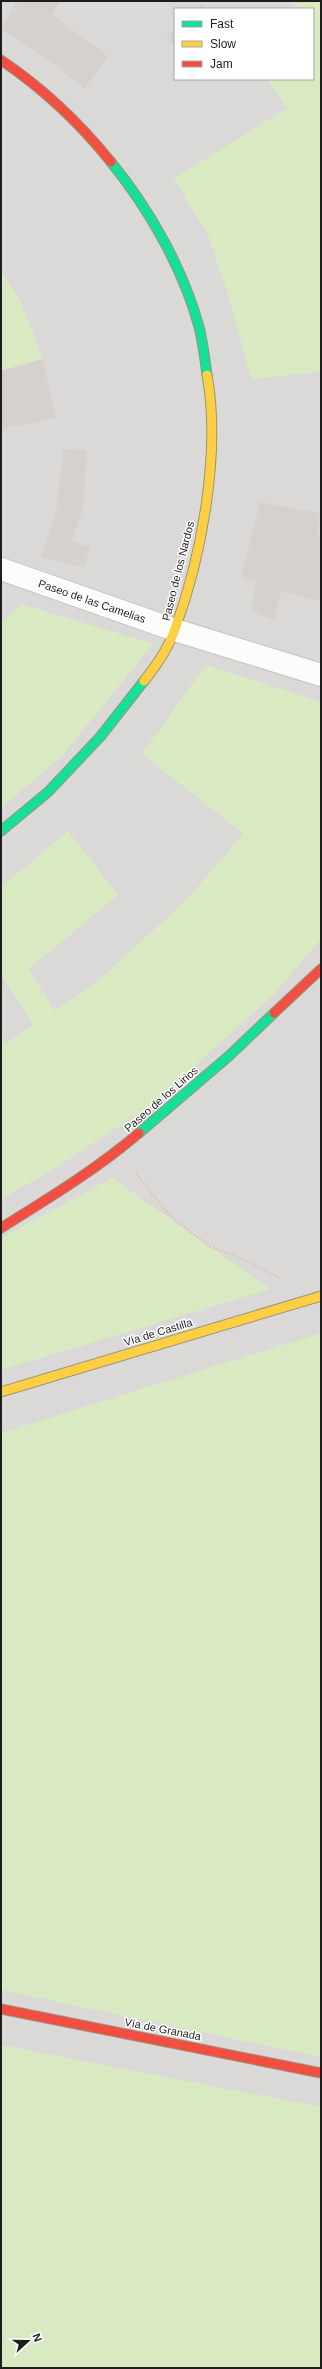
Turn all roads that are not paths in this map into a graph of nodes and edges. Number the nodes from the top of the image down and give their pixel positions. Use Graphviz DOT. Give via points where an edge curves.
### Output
graph roads {
  1 [pos="1,60"];
  2 [pos="1,569"];
  3 [pos="175,630"];
  4 [pos="321,675"];
  5 [pos="1,831"];
  6 [pos="321,969"];
  7 [pos="1,1228"];
  8 [pos="317,1297"];
  9 [pos="1,1392"];
  10 [pos="1,2009"];
  11 [pos="321,2073"];
  1 -- 3 [label="street, Paseo de los Nardos" via="25,76 82,126 134,190 173,258 200,328 212,401 210,476 199,545"];
  2 -- 3 [label="street, Paseo de las Camelias"];
  3 -- 4 [label="street, Paseo de las Camelias"];
  3 -- 5 [label="street, Paseo de los Nardos" via="151,672 100,737 48,792"];
  6 -- 7 [label="street, Paseo de los Lirios" via="230,1055 118,1151 66,1188"];
  8 -- 9 [label="street, Vía de Castilla"];
  10 -- 11 [label="street, Vía de Granada"];
}
